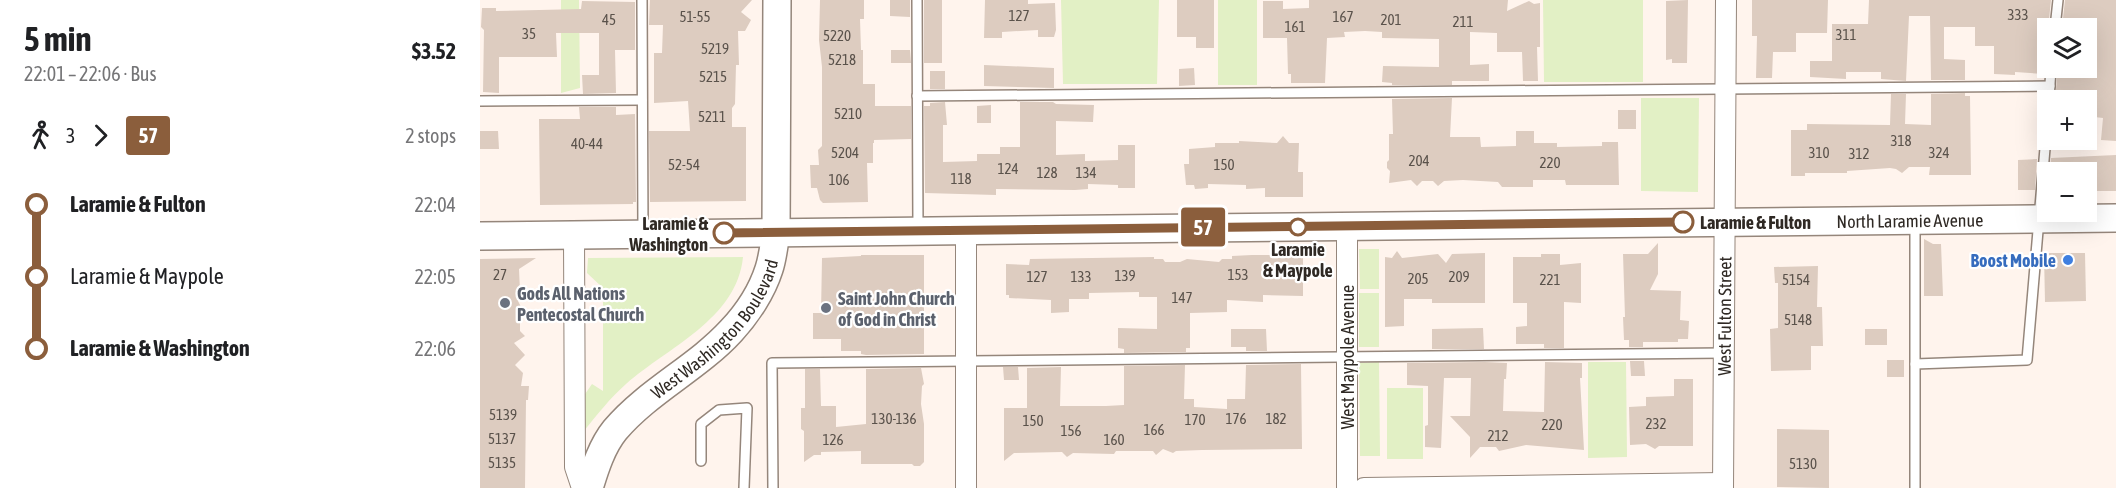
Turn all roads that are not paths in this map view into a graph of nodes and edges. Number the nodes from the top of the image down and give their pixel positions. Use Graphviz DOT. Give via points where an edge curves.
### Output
graph roads {
  1 [pos="642,0"];
  2 [pos="777,0"];
  3 [pos="917,0"];
  4 [pos="1726,0"];
  5 [pos="2058,0"];
  6 [pos="2056,18"];
  7 [pos="2050,78"];
  8 [pos="2050,86"];
  9 [pos="1725,90"];
  10 [pos="2050,90"];
  11 [pos="917,96"];
  12 [pos="642,100"];
  13 [pos="480,101"];
  14 [pos="2097,218"];
  15 [pos="2116,218"];
  16 [pos="2037,219"];
  17 [pos="1915,220"];
  18 [pos="1725,222"];
  19 [pos="2039,222"];
  20 [pos="1347,226"];
  21 [pos="966,230"];
  22 [pos="918,231"];
  23 [pos="776,232"];
  24 [pos="643,234"];
  25 [pos="574,235"];
  26 [pos="480,236"];
  27 [pos="1724,353"];
  28 [pos="1347,357"];
  29 [pos="966,361"];
  30 [pos="1915,364"];
  31 [pos="701,461"];
  32 [pos="1724,486"];
  33 [pos="582,488"];
  34 [pos="589,488"];
  35 [pos="744,488"];
  36 [pos="773,488"];
  37 [pos="966,488"];
  38 [pos="1347,488"];
  39 [pos="1365,488"];
  40 [pos="1915,488"];
  1 -- 12 [label="lane"];
  2 -- 23 [label="street, West Washington Boulevard"];
  3 -- 11 [label="lane"];
  4 -- 9 [label="street, West Fulton Street"];
  5 -- 6 [label="lane"];
  7 -- 8 [label="lane"];
  8 -- 9 [label="lane"];
  8 -- 10 [label="lane"];
  9 -- 11 [label="lane"];
  9 -- 18 [label="street, West Fulton Street"];
  11 -- 22 [label="lane"];
  12 -- 13 [label="lane"];
  12 -- 24 [label="lane"];
  14 -- 15 [label="street, North Laramie Avenue"];
  16 -- 17 [label="street, North Laramie Avenue"];
  17 -- 18 [label="street, North Laramie Avenue"];
  17 -- 30 [label="lane"];
  18 -- 20 [label="street, North Laramie Avenue"];
  18 -- 27 [label="street, West Fulton Street"];
  19 -- 30 [label="lane" via="2027,360"];
  20 -- 21 [label="street, North Laramie Avenue"];
  20 -- 28 [label="street, West Maypole Avenue"];
  21 -- 22 [label="street, North Laramie Avenue"];
  21 -- 29 [label="street"];
  22 -- 23 [label="street, North Laramie Avenue"];
  23 -- 24 [label="street, North Laramie Avenue"];
  23 -- 34 [label="street, West Washington Boulevard" via="769,268 747,311 731,332 614,431"];
  24 -- 25 [label="street, North Laramie Avenue"];
  25 -- 26 [label="street, North Laramie Avenue"];
  25 -- 33 [label="street" via="576,466"];
  27 -- 28 [label="lane"];
  27 -- 32 [label="street, West Fulton Street"];
  28 -- 29 [label="lane"];
  28 -- 38 [label="street, West Maypole Avenue"];
  29 -- 36 [label="lane" via="772,363"];
  29 -- 37 [label="street"];
  30 -- 40 [label="lane"];
  31 -- 35 [label="lane" via="701,424 719,410 747,408"];
  32 -- 39 [label="street"];
}
